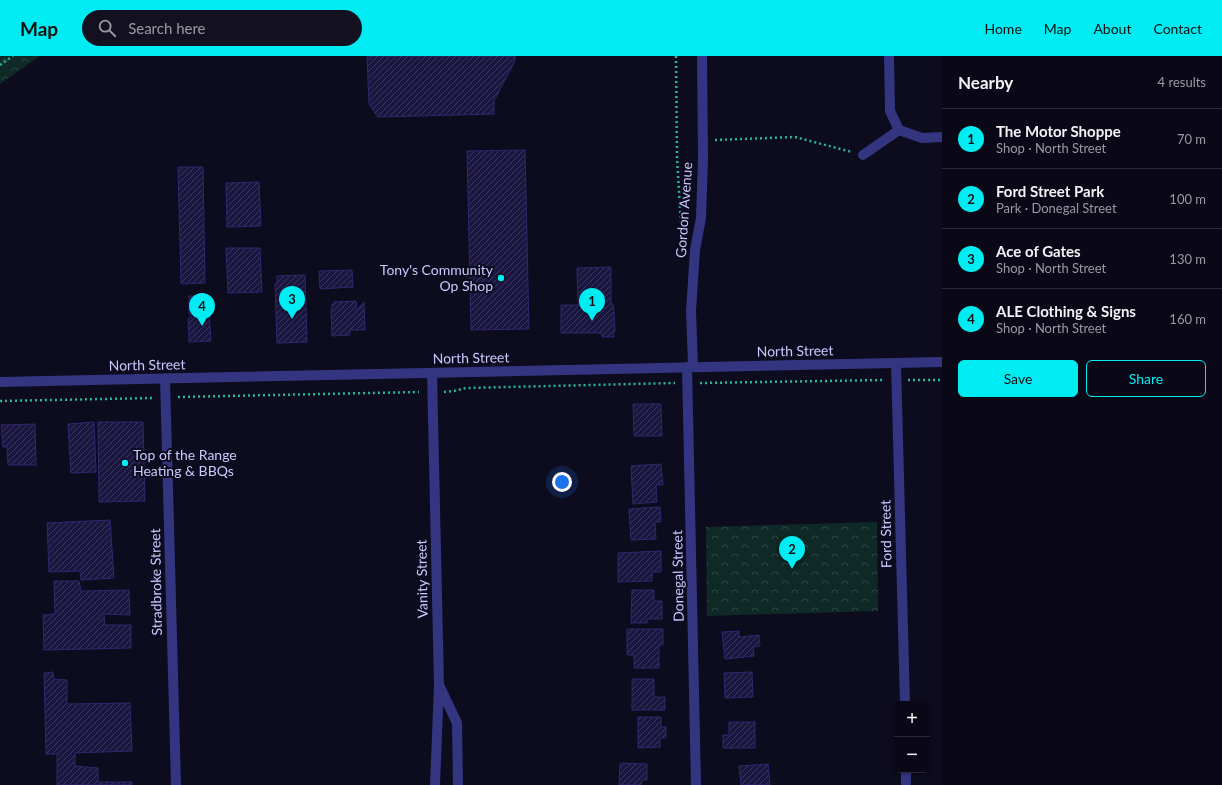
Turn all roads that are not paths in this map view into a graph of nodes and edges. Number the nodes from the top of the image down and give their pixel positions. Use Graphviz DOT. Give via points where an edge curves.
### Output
graph roads {
  1 [pos="702,56"];
  2 [pos="889,56"];
  3 [pos="900,130"];
  4 [pos="942,137"];
  5 [pos="863,155"];
  6 [pos="942,362"];
  7 [pos="896,363"];
  8 [pos="690,367"];
  9 [pos="432,373"];
  10 [pos="165,379"];
  11 [pos="0,382"];
  12 [pos="439,685"];
  13 [pos="904,701"];
  14 [pos="906,773"];
  15 [pos="906,783"];
  16 [pos="176,785"];
  17 [pos="435,785"];
  18 [pos="458,785"];
  19 [pos="696,785"];
  1 -- 8 [label="street, Gordon Avenue" via="701,218 695,250"];
  2 -- 3 [label="street" via="890,111"];
  3 -- 4 [label="street" via="922,138"];
  3 -- 5 [label="street"];
  6 -- 7 [label="street, North Street"];
  7 -- 8 [label="street, North Street"];
  7 -- 13 [label="street, Ford Street"];
  8 -- 9 [label="street, North Street"];
  8 -- 19 [label="street, Donegal Street" via="688,383"];
  9 -- 10 [label="street, North Street"];
  9 -- 12 [label="street, Vanity Street"];
  10 -- 11 [label="street, North Street"];
  10 -- 16 [label="street, Stradbroke Street"];
  12 -- 17 [label="street, Vanity Street"];
  12 -- 18 [label="street" via="457,723"];
  14 -- 15 [label="street"];
}
